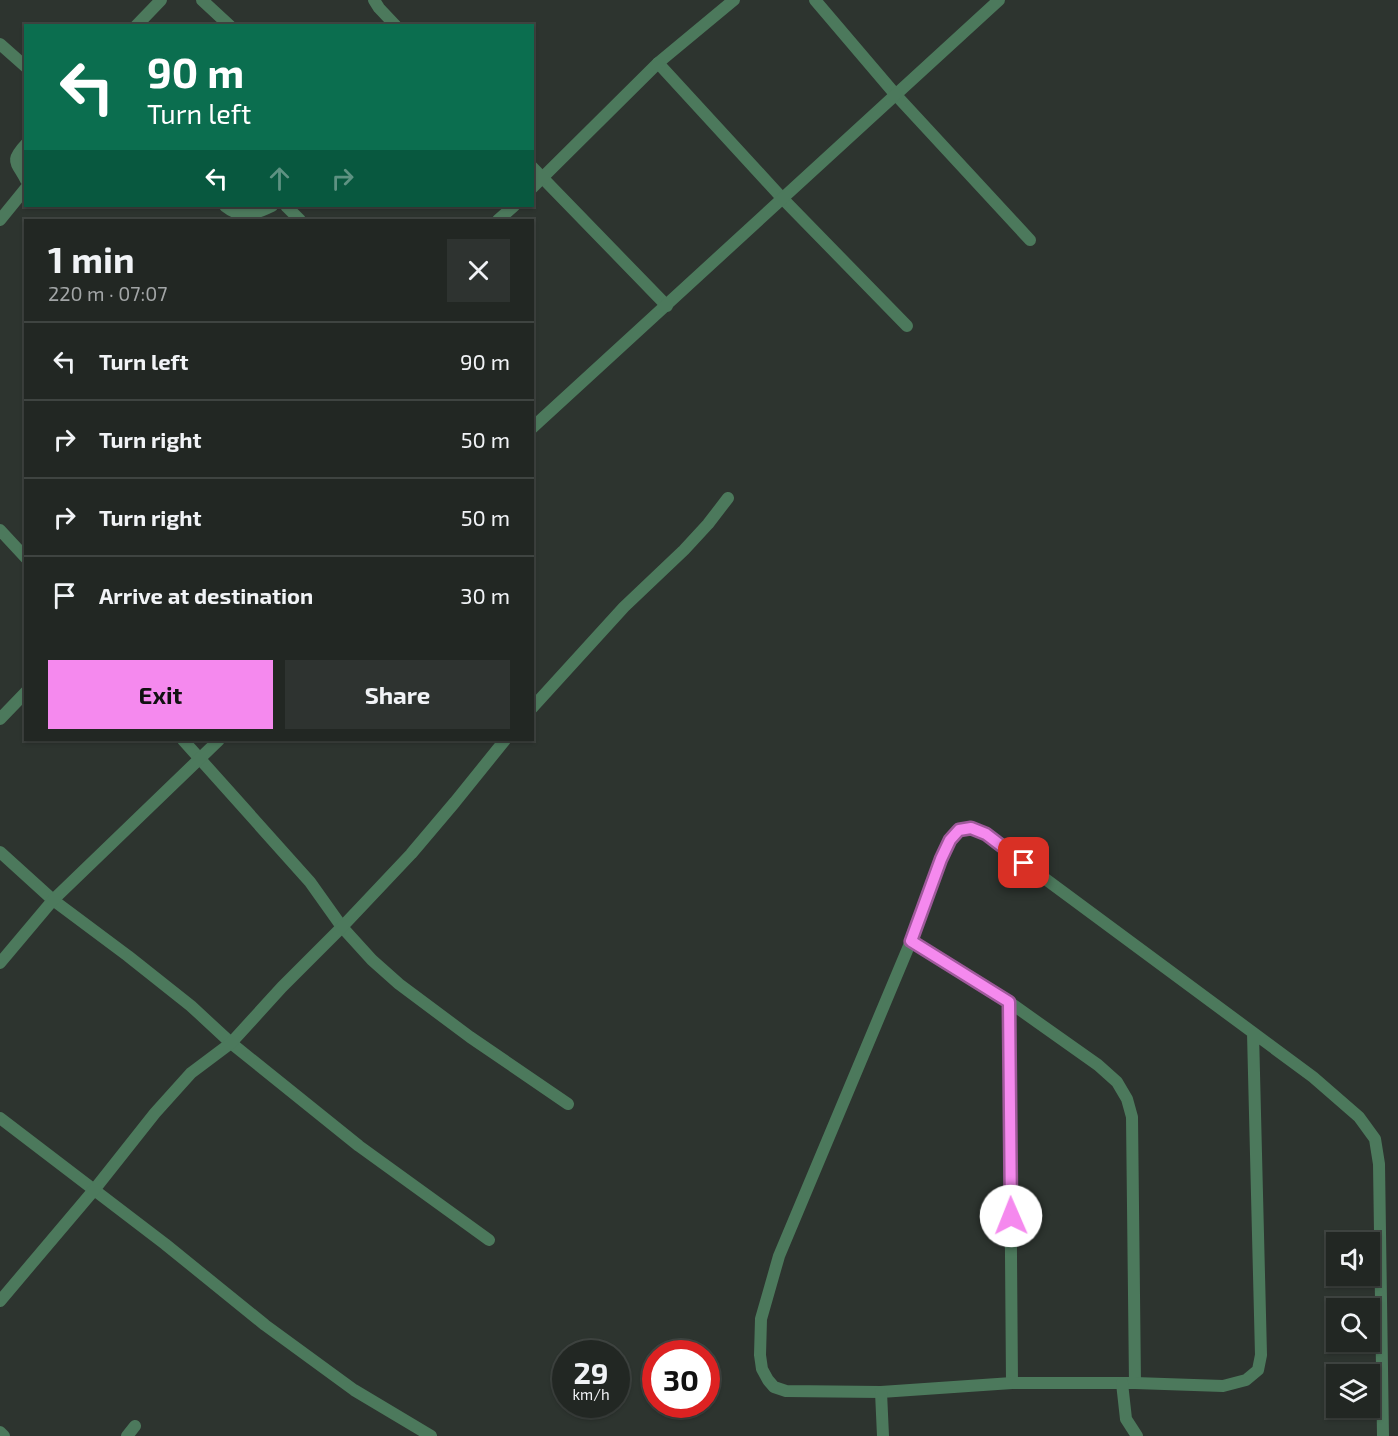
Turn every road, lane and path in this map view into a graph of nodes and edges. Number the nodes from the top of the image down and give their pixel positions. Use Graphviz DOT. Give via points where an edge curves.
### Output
graph roads {
  1 [pos="161,0"];
  2 [pos="202,0"];
  3 [pos="374,0"];
  4 [pos="734,0"];
  5 [pos="815,0"];
  6 [pos="999,0"];
  7 [pos="138,24"];
  8 [pos="228,24"];
  9 [pos="394,24"];
  10 [pos="0,44"];
  11 [pos="658,63"];
  12 [pos="24,65"];
  13 [pos="895,94"];
  14 [pos="24,146"];
  15 [pos="534,169"];
  16 [pos="24,177"];
  17 [pos="543,178"];
  18 [pos="534,186"];
  19 [pos="24,190"];
  20 [pos="782,198"];
  21 [pos="226,207"];
  22 [pos="270,207"];
  23 [pos="287,207"];
  24 [pos="513,207"];
  25 [pos="299,219"];
  26 [pos="499,219"];
  27 [pos="0,220"];
  28 [pos="1030,240"];
  29 [pos="667,306"];
  30 [pos="907,326"];
  31 [pos="534,426"];
  32 [pos="728,498"];
  33 [pos="0,530"];
  34 [pos="24,556"];
  35 [pos="24,694"];
  36 [pos="534,704"];
  37 [pos="0,719"];
  38 [pos="184,741"];
  39 [pos="218,741"];
  40 [pos="504,741"];
  41 [pos="200,758"];
  42 [pos="0,852"];
  43 [pos="53,900"];
  44 [pos="342,927"];
  45 [pos="911,941"];
  46 [pos="0,963"];
  47 [pos="1009,1002"];
  48 [pos="1253,1033"];
  49 [pos="231,1043"];
  50 [pos="568,1104"];
  51 [pos="0,1118"];
  52 [pos="94,1190"];
  53 [pos="489,1240"];
  54 [pos="0,1301"];
  55 [pos="1012,1383"];
  56 [pos="1122,1383"];
  57 [pos="1135,1383"];
  58 [pos="881,1392"];
  59 [pos="0,1432"];
  60 [pos="4,1436"];
  61 [pos="431,1436"];
  62 [pos="883,1436"];
  63 [pos="1137,1436"];
  64 [pos="1383,1436"];
  1 -- 7 [label="street"];
  2 -- 8 [label="street"];
  3 -- 9 [label="street"];
  4 -- 11 [label="street"];
  5 -- 13 [label="street"];
  6 -- 13 [label="street"];
  10 -- 12 [label="street"];
  11 -- 17 [label="street"];
  11 -- 20 [label="street"];
  13 -- 20 [label="street"];
  13 -- 28 [label="street"];
  14 -- 16 [label="street" via="15,160"];
  15 -- 17 [label="street"];
  17 -- 18 [label="street"];
  17 -- 29 [label="street"];
  19 -- 27 [label="street"];
  20 -- 29 [label="street"];
  20 -- 30 [label="street"];
  21 -- 22 [label="street" via="244,215"];
  23 -- 25 [label="street"];
  24 -- 26 [label="street"];
  29 -- 31 [label="street"];
  32 -- 36 [label="street" via="692,541"];
  33 -- 34 [label="street"];
  35 -- 37 [label="street"];
  38 -- 41 [label="street"];
  39 -- 41 [label="street"];
  40 -- 44 [label="street" via="411,854"];
  41 -- 43 [label="street"];
  41 -- 44 [label="street" via="310,882"];
  42 -- 43 [label="street"];
  43 -- 46 [label="street"];
  43 -- 49 [label="street" via="191,1006"];
  44 -- 49 [label="street"];
  44 -- 50 [label="street" via="399,984"];
  45 -- 47 [label="street"];
  45 -- 48 [label="street" via="950,840 959,830 971,828 986,834"];
  45 -- 58 [label="street" via="779,1256 762,1319 762,1369 774,1387"];
  47 -- 55 [label="street"];
  47 -- 57 [label="street" via="1098,1065 1117,1082 1127,1100 1132,1117"];
  48 -- 57 [label="street" via="1261,1356 1258,1370 1246,1380 1223,1386"];
  48 -- 64 [label="street" via="1313,1077 1359,1117 1375,1139"];
  49 -- 52 [label="street" via="191,1073"];
  49 -- 53 [label="street" via="359,1146"];
  51 -- 52 [label="street"];
  52 -- 54 [label="street"];
  52 -- 61 [label="street" via="354,1390"];
  55 -- 56 [label="street"];
  55 -- 58 [label="street"];
  56 -- 57 [label="street"];
  56 -- 63 [label="street" via="1126,1419"];
  58 -- 62 [label="street"];
  59 -- 60 [label="street"];
}
